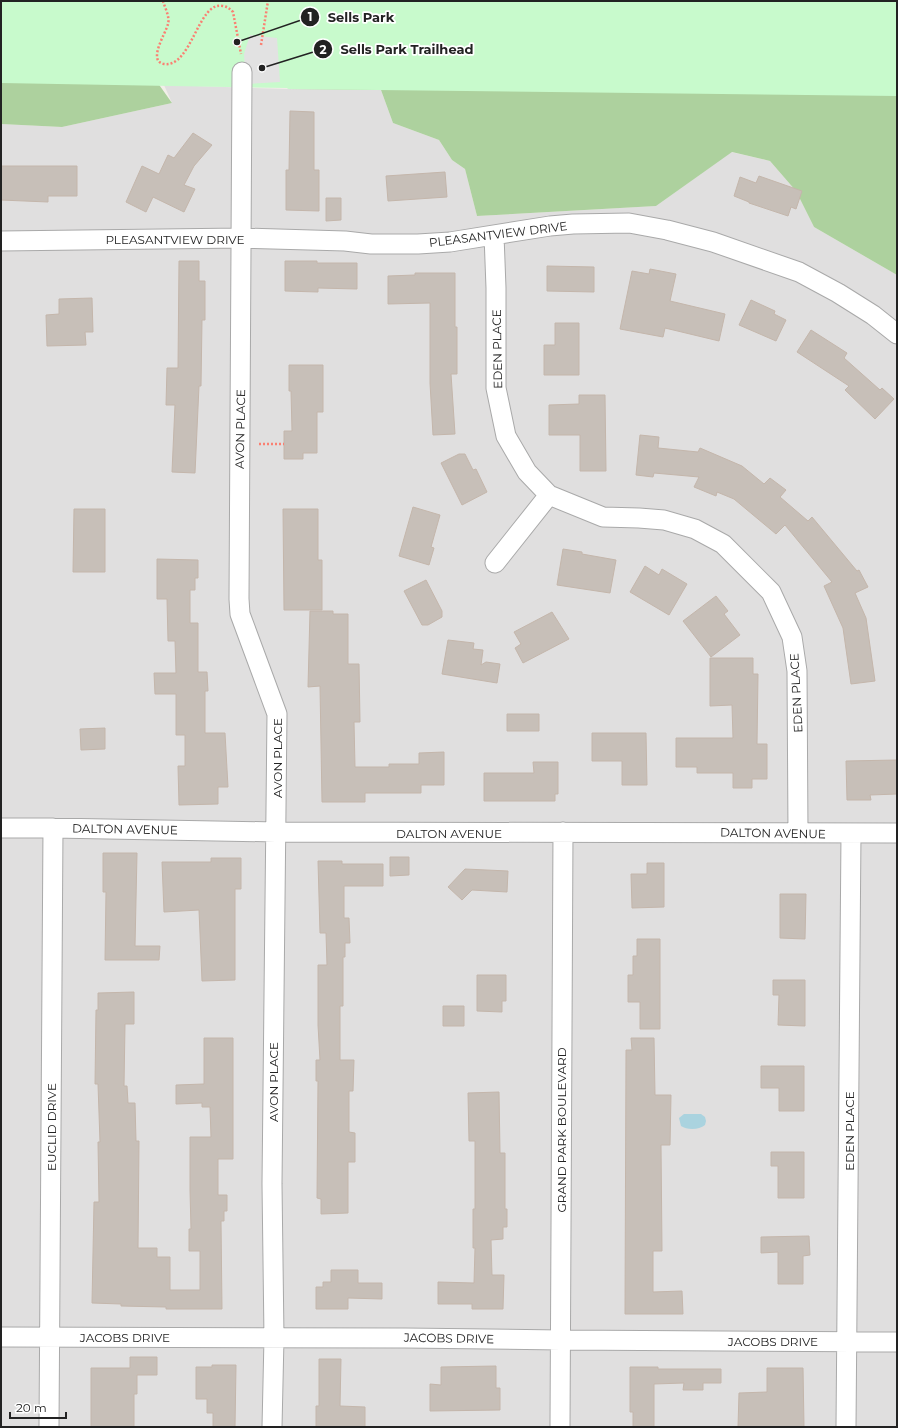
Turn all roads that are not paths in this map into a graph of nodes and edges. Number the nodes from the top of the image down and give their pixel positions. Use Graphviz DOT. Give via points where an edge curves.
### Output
graph roads {
  1 [pos="242,72"];
  2 [pos="494,235"];
  3 [pos="241,238"];
  4 [pos="1,241"];
  5 [pos="897,334"];
  6 [pos="549,495"];
  7 [pos="495,563"];
  8 [pos="1,828"];
  9 [pos="53,828"];
  10 [pos="276,832"];
  11 [pos="563,832"];
  12 [pos="798,833"];
  13 [pos="897,833"];
  14 [pos="851,834"];
  15 [pos="1,1337"];
  16 [pos="49,1337"];
  17 [pos="274,1338"];
  18 [pos="561,1340"];
  19 [pos="847,1341"];
  20 [pos="897,1342"];
  21 [pos="49,1427"];
  22 [pos="272,1427"];
  23 [pos="560,1427"];
  24 [pos="846,1427"];
  1 -- 3 [label="street, AVON PLACE"];
  2 -- 3 [label="street, PLEASANTVIEW DRIVE" via="418,244"];
  2 -- 5 [label="street, PLEASANTVIEW DRIVE" via="573,224 629,223 667,230 713,242 799,272 838,293"];
  2 -- 6 [label="street, EDEN PLACE" via="496,388 506,436 527,472"];
  3 -- 4 [label="street, PLEASANTVIEW DRIVE"];
  3 -- 10 [label="street, AVON PLACE" via="239,599 240,614 277,714"];
  6 -- 7 [label="street"];
  6 -- 12 [label="street, EDEN PLACE" via="603,517 664,520 695,529 723,544 771,592 792,637 798,671"];
  8 -- 9 [label="street, DALTON AVENUE"];
  9 -- 10 [label="street, DALTON AVENUE"];
  9 -- 16 [label="street, EUCLID DRIVE"];
  10 -- 11 [label="street, DALTON AVENUE"];
  10 -- 17 [label="street, AVON PLACE" via="272,1203"];
  11 -- 12 [label="street, DALTON AVENUE"];
  11 -- 18 [label="street, GRAND PARK BOULEVARD"];
  12 -- 14 [label="street, DALTON AVENUE"];
  13 -- 14 [label="street, DALTON AVENUE"];
  14 -- 19 [label="street, EDEN PLACE"];
  15 -- 16 [label="street, JACOBS DRIVE"];
  16 -- 17 [label="street, JACOBS DRIVE"];
  16 -- 21 [label="street, EUCLID DRIVE"];
  17 -- 18 [label="street, JACOBS DRIVE"];
  17 -- 22 [label="street, AVON PLACE"];
  18 -- 19 [label="street, JACOBS DRIVE"];
  18 -- 23 [label="street, GRAND PARK BOULEVARD"];
  19 -- 20 [label="street, JACOBS DRIVE"];
  19 -- 24 [label="street, EDEN PLACE"];
}
